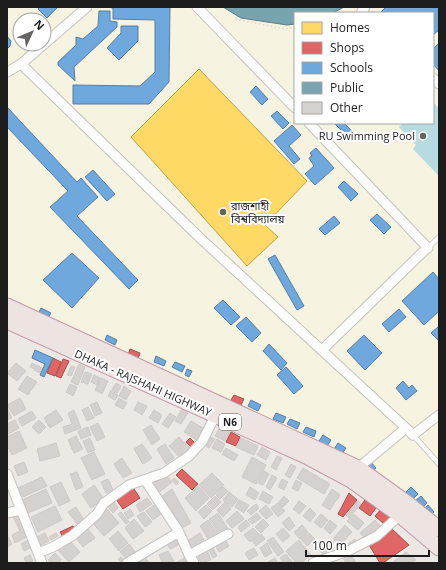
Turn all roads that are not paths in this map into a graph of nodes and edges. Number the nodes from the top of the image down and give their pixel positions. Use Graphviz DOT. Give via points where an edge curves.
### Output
graph roads {
  1 [pos="87,7"];
  2 [pos="197,7"];
  3 [pos="21,64"];
  4 [pos="7,72"];
  5 [pos="294,107"];
  6 [pos="310,124"];
  7 [pos="439,237"];
  8 [pos="426,249"];
  9 [pos="7,306"];
  10 [pos="7,321"];
  11 [pos="322,350"];
  12 [pos="217,410"];
  13 [pos="439,415"];
  14 [pos="406,428"];
  15 [pos="413,435"];
  16 [pos="439,464"];
  17 [pos="358,468"];
  18 [pos="7,474"];
  19 [pos="144,480"];
  20 [pos="21,510"];
  21 [pos="7,513"];
  22 [pos="400,516"];
  23 [pos="439,529"];
  24 [pos="179,532"];
  25 [pos="228,534"];
  26 [pos="439,548"];
  27 [pos="38,553"];
  28 [pos="191,559"];
  29 [pos="42,563"];
  30 [pos="127,563"];
  31 [pos="313,563"];
  1 -- 3 [label="street"];
  2 -- 5 [label="street"];
  3 -- 4 [label="street"];
  3 -- 11 [label="street" via="198,236"];
  6 -- 8 [label="street"];
  7 -- 8 [label="lane"];
  8 -- 11 [label="street"];
  9 -- 12 [label="highway, DHAKA - RAJSHAHI HIGHWAY / N6"];
  10 -- 12 [label="highway, DHAKA - RAJSHAHI HIGHWAY / N6"];
  11 -- 14 [label="street"];
  12 -- 17 [label="highway, DHAKA - RAJSHAHI HIGHWAY / N6"];
  12 -- 19 [label="street" via="202,442 189,456 164,473"];
  12 -- 22 [label="highway, DHAKA - RAJSHAHI HIGHWAY / N6" via="345,477"];
  13 -- 15 [label="street"];
  14 -- 15 [label="street"];
  14 -- 17 [label="street"];
  15 -- 16 [label="lane"];
  17 -- 23 [label="highway, DHAKA - RAJSHAHI HIGHWAY / N6"];
  18 -- 20 [label="street"];
  19 -- 24 [label="street"];
  19 -- 27 [label="street" via="129,485 111,498 72,536"];
  20 -- 21 [label="street"];
  20 -- 27 [label="street"];
  22 -- 26 [label="highway, DHAKA - RAJSHAHI HIGHWAY / N6"];
  22 -- 31 [label="street" via="376,536 348,551"];
  24 -- 28 [label="street"];
  24 -- 30 [label="street"];
  25 -- 28 [label="street"];
  27 -- 29 [label="street"];
}
